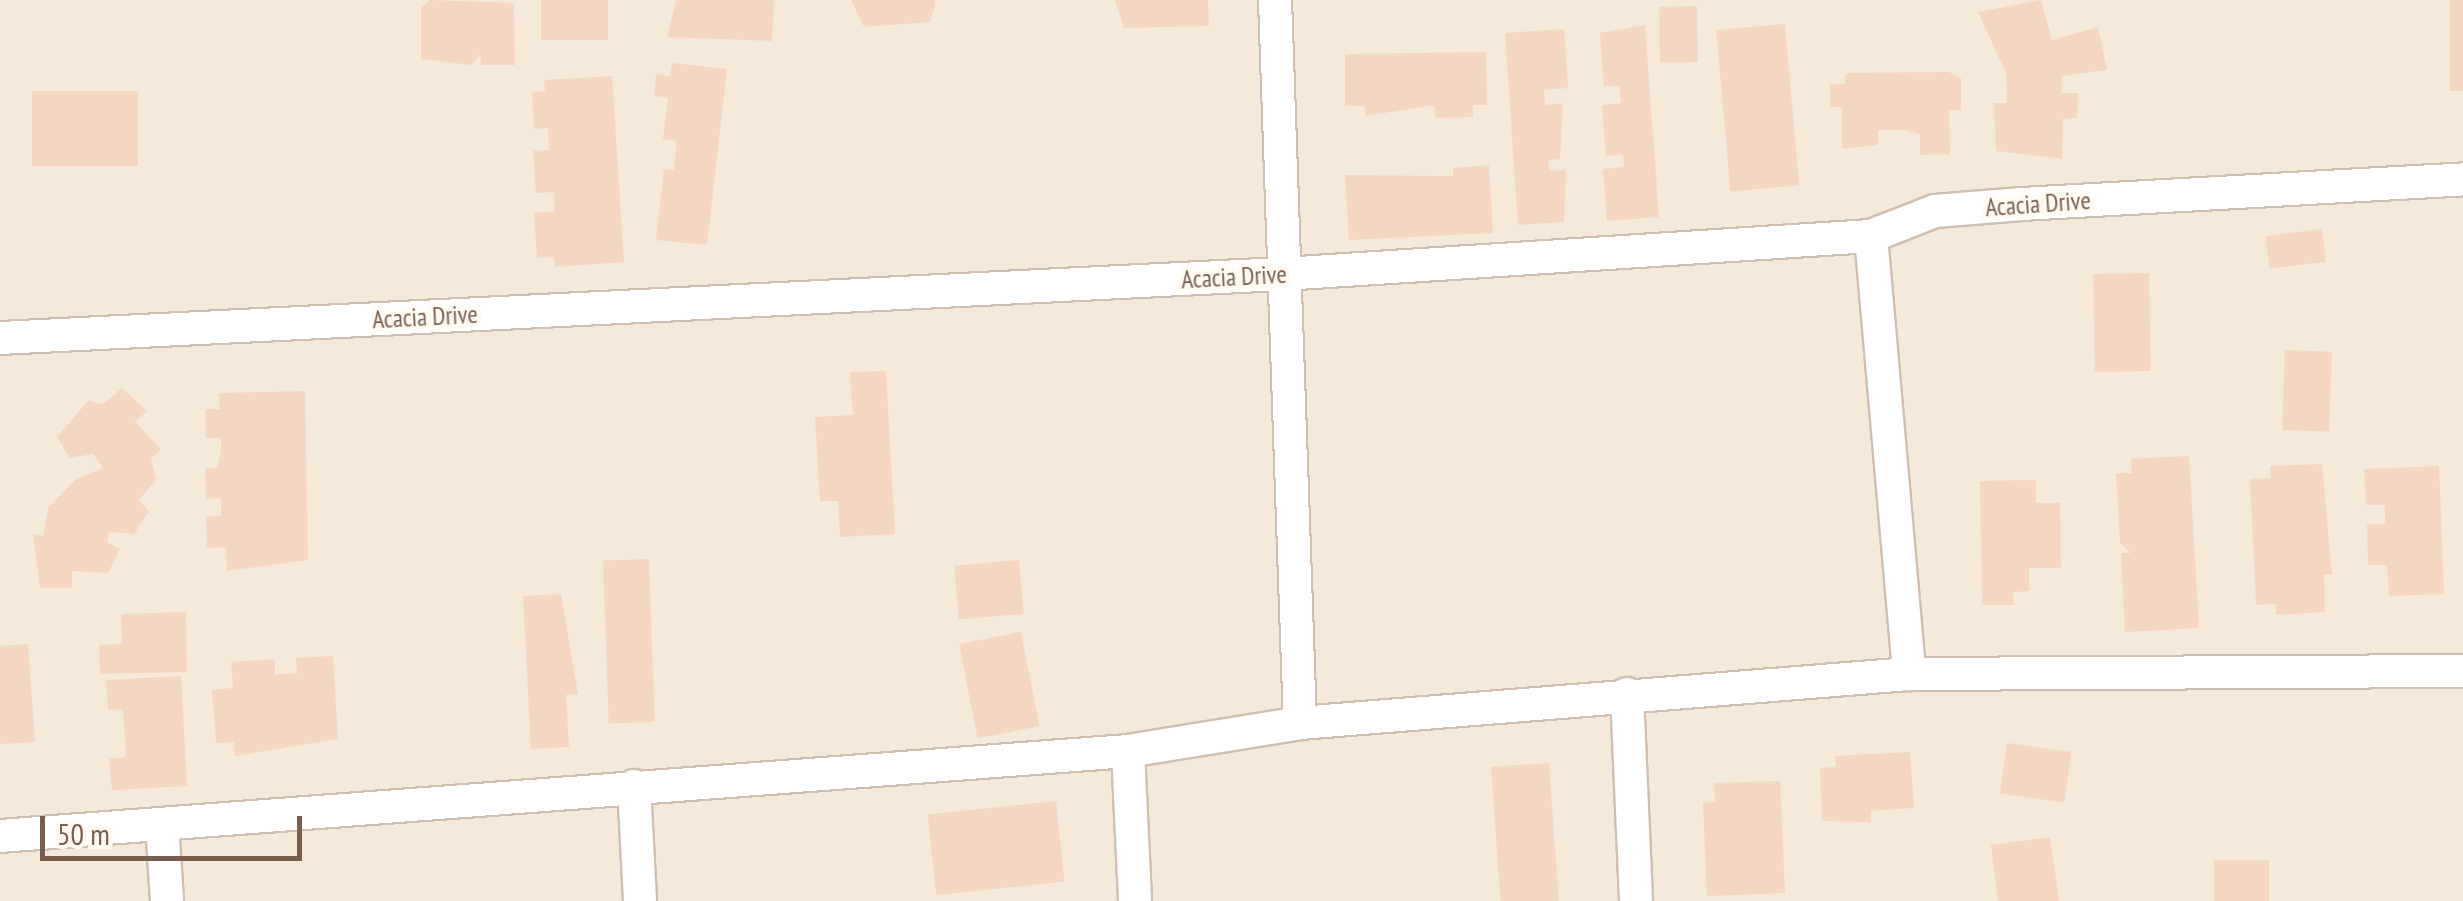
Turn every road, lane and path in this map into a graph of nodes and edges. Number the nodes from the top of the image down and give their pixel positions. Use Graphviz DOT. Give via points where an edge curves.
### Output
graph roads {
  1 [pos="1275,0"];
  2 [pos="2463,180"];
  3 [pos="1871,236"];
  4 [pos="1283,274"];
  5 [pos="0,338"];
  6 [pos="2463,670"];
  7 [pos="1909,674"];
  8 [pos="1627,694"];
  9 [pos="1300,722"];
  10 [pos="1128,751"];
  11 [pos="634,786"];
  12 [pos="162,825"];
  13 [pos="0,836"];
  14 [pos="166,901"];
  15 [pos="640,901"];
  16 [pos="1134,901"];
  17 [pos="1636,901"];
  1 -- 4 [label="street"];
  2 -- 3 [label="street, Acacia Drive" via="1935,211"];
  3 -- 4 [label="street, Acacia Drive"];
  3 -- 7 [label="street"];
  4 -- 5 [label="street, Acacia Drive"];
  4 -- 9 [label="street"];
  6 -- 7 [label="street"];
  7 -- 8 [label="street"];
  8 -- 9 [label="street"];
  8 -- 17 [label="street"];
  9 -- 10 [label="street"];
  10 -- 11 [label="street"];
  10 -- 16 [label="street"];
  11 -- 12 [label="street"];
  11 -- 15 [label="street"];
  12 -- 13 [label="street"];
  12 -- 14 [label="street"];
}
